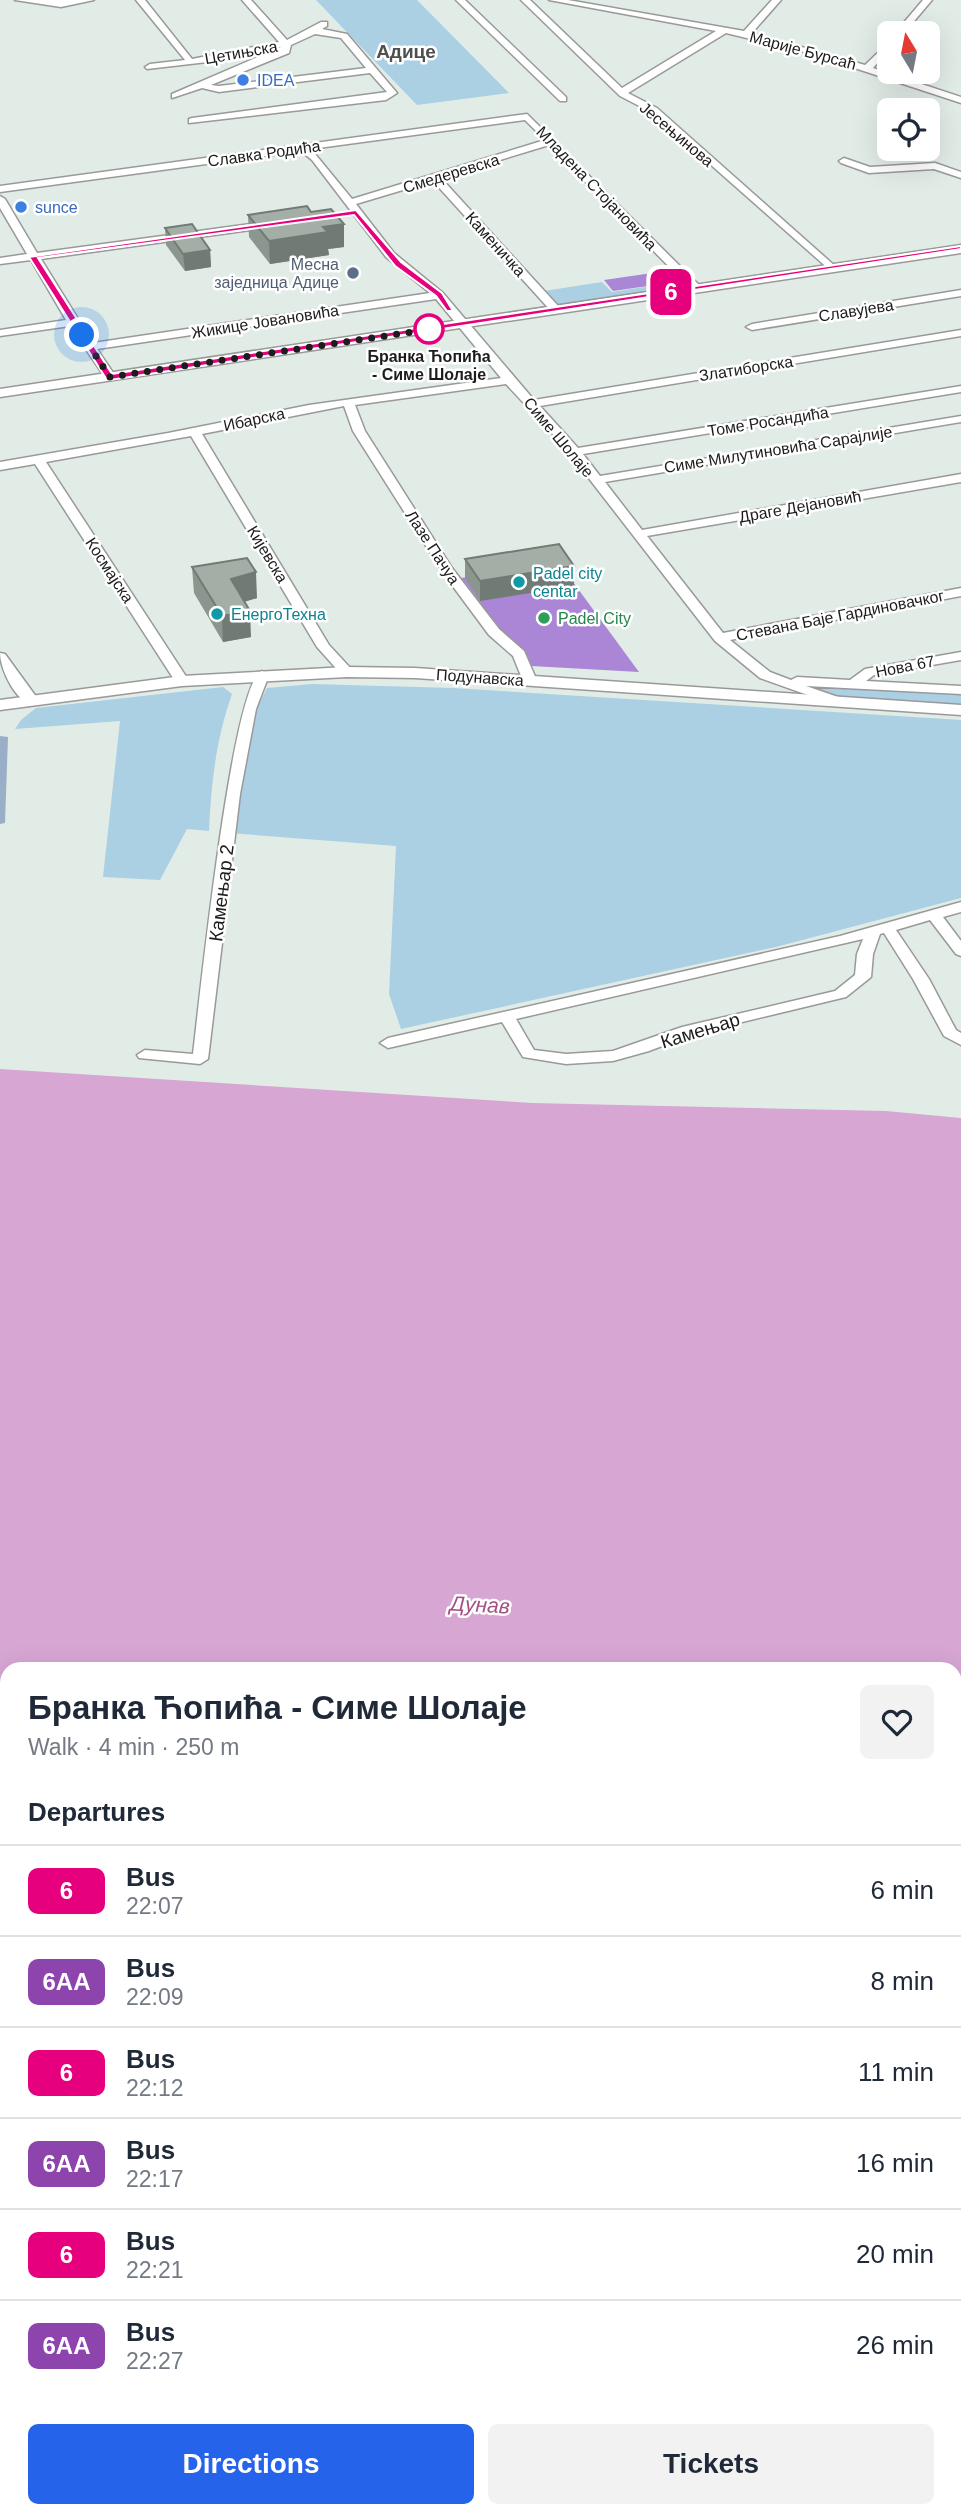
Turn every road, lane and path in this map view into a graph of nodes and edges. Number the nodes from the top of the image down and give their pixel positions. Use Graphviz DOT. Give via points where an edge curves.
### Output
graph roads {
  1 [pos="19,0"];
  2 [pos="89,0"];
  3 [pos="140,0"];
  4 [pos="246,0"];
  5 [pos="460,0"];
  6 [pos="526,0"];
  7 [pos="553,0"];
  8 [pos="621,0"];
  9 [pos="777,0"];
  10 [pos="928,0"];
  11 [pos="611,10"];
  12 [pos="326,21"];
  13 [pos="910,21"];
  14 [pos="315,31"];
  15 [pos="723,31"];
  16 [pos="746,34"];
  17 [pos="286,44"];
  18 [pos="877,58"];
  19 [pos="190,59"];
  20 [pos="150,67"];
  21 [pos="868,68"];
  22 [pos="371,70"];
  23 [pos="206,84"];
  24 [pos="622,92"];
  25 [pos="175,96"];
  26 [pos="958,96"];
  27 [pos="563,99"];
  28 [pos="527,117"];
  29 [pos="192,121"];
  30 [pos="550,142"];
  31 [pos="303,148"];
  32 [pos="844,161"];
  33 [pos="961,175"];
  34 [pos="436,178"];
  35 [pos="0,189"];
  36 [pos="0,199"];
  37 [pos="353,207"];
  38 [pos="342,214"];
  39 [pos="289,221"];
  40 [pos="961,249"];
  41 [pos="33,257"];
  42 [pos="0,261"];
  43 [pos="831,268"];
  44 [pos="696,288"];
  45 [pos="961,293"];
  46 [pos="439,295"];
  47 [pos="556,310"];
  48 [pos="73,322"];
  49 [pos="462,324"];
  50 [pos="752,327"];
  51 [pos="0,333"];
  52 [pos="961,333"];
  53 [pos="90,347"];
  54 [pos="110,377"];
  55 [pos="509,380"];
  56 [pos="961,389"];
  57 [pos="0,393"];
  58 [pos="349,403"];
  59 [pos="532,404"];
  60 [pos="961,419"];
  61 [pos="195,432"];
  62 [pos="575,452"];
  63 [pos="38,459"];
  64 [pos="0,466"];
  65 [pos="961,478"];
  66 [pos="596,480"];
  67 [pos="638,534"];
  68 [pos="961,592"];
  69 [pos="720,638"];
  70 [pos="961,656"];
  71 [pos="0,657"];
  72 [pos="347,672"];
  73 [pos="261,675"];
  74 [pos="182,681"];
  75 [pos="530,681"];
  76 [pos="783,681"];
  77 [pos="853,684"];
  78 [pos="961,690"];
  79 [pos="32,701"];
  80 [pos="833,701"];
  81 [pos="0,705"];
  82 [pos="961,710"];
  83 [pos="961,907"];
  84 [pos="934,915"];
  85 [pos="880,930"];
  86 [pos="961,951"];
  87 [pos="506,1016"];
  88 [pos="961,1040"];
  89 [pos="388,1043"];
  90 [pos="145,1055"];
  1 -- 2 [label="street" via="52,4"];
  3 -- 19 [label="street"];
  4 -- 17 [label="street"];
  5 -- 27 [label="street, Младена Стојановића"];
  6 -- 24 [label="street, Јесењинова"];
  7 -- 11 [label="street, Марије Бурсаћ"];
  8 -- 11 [label="street"];
  9 -- 16 [label="street"];
  10 -- 13 [label="street"];
  11 -- 15 [label="street, Марије Бурсаћ"];
  12 -- 14 [label="street, Цетињска"];
  14 -- 17 [label="street, Цетињска"];
  14 -- 22 [label="street" via="344,36"];
  15 -- 16 [label="street, Марије Бурсаћ"];
  15 -- 24 [label="street, Марије Бурсаћ"];
  16 -- 21 [label="street, Марије Бурсаћ"];
  17 -- 19 [label="street, Цетињска"];
  17 -- 23 [label="street" via="283,54"];
  18 -- 21 [label="street"];
  19 -- 20 [label="street, Цетињска"];
  19 -- 23 [label="street"];
  21 -- 26 [label="street, Марије Бурсаћ"];
  22 -- 23 [label="street" via="219,89 209,89"];
  22 -- 29 [label="street" via="392,93"];
  23 -- 25 [label="street"];
  24 -- 43 [label="street, Јесењинова" via="654,110"];
  28 -- 30 [label="street, Младена Стојановића"];
  28 -- 31 [label="street, Славка Родића"];
  30 -- 34 [label="street, Смедеревска"];
  30 -- 44 [label="street, Младена Стојановића"];
  31 -- 35 [label="street, Славка Родића"];
  31 -- 37 [label="street, Симе Шолаје"];
  32 -- 33 [label="street" via="869,170 935,166"];
  34 -- 37 [label="street, Смедеревска"];
  34 -- 47 [label="street, Каменичка"];
  36 -- 41 [label="street"];
  37 -- 38 [label="street, Смедеревска"];
  37 -- 46 [label="street, Симе Шолаје" via="398,264"];
  39 -- 41 [label="street"];
  40 -- 43 [label="street"];
  41 -- 42 [label="street"];
  41 -- 48 [label="street"];
  43 -- 44 [label="street"];
  44 -- 47 [label="street"];
  45 -- 50 [label="street, Славујева"];
  46 -- 49 [label="street, Симе Шолаје"];
  46 -- 53 [label="street, Жикице Јовановића"];
  47 -- 49 [label="street"];
  48 -- 51 [label="street"];
  48 -- 53 [label="street"];
  49 -- 54 [label="street"];
  49 -- 55 [label="street, Симе Шолаје"];
  52 -- 59 [label="street, Златиборска"];
  53 -- 54 [label="street"];
  54 -- 57 [label="street"];
  55 -- 58 [label="street, Ибарска"];
  55 -- 59 [label="street, Симе Шолаје"];
  56 -- 62 [label="street, Томе Росандића"];
  58 -- 61 [label="street, Ибарска"];
  58 -- 75 [label="street, Лазе Пачуа" via="359,431 447,570 494,632 519,654"];
  59 -- 62 [label="street, Симе Шолаје"];
  60 -- 66 [label="street, Симе Милутиновића Сарајлије"];
  61 -- 63 [label="street, Ибарска"];
  61 -- 72 [label="street, Кијевска" via="324,647"];
  62 -- 66 [label="street, Симе Шолаје"];
  63 -- 64 [label="street, Ибарска"];
  63 -- 74 [label="street, Космајска"];
  65 -- 67 [label="street, Драге Дејановић"];
  66 -- 67 [label="street, Симе Шолаје"];
  67 -- 69 [label="street, Симе Шолаје"];
  68 -- 69 [label="street, Стевана Баје Гардиновачког"];
  69 -- 76 [label="street, Симе Шолаје" via="765,675"];
  70 -- 77 [label="street, Нова 67" via="870,672"];
  71 -- 79 [label="street"];
  72 -- 73 [label="street, Подунавска"];
  72 -- 75 [label="street, Подунавска"];
  73 -- 74 [label="street, Подунавска"];
  73 -- 90 [label="street, Камењар 2" via="249,709 233,794 200,1059"];
  74 -- 79 [label="street, Подунавска"];
  75 -- 80 [label="street, Подунавска"];
  76 -- 77 [label="street, Нова 67"];
  76 -- 80 [label="street, Симе Шолаје"];
  77 -- 78 [label="street, Нова 67"];
  79 -- 81 [label="street, Подунавска"];
  80 -- 82 [label="street, Подунавска"];
  83 -- 84 [label="street"];
  84 -- 85 [label="street"];
  84 -- 86 [label="street"];
  85 -- 87 [label="street"];
  85 -- 87 [label="street, Камењар" via="865,954 863,977 840,994 688,1030 612,1056 566,1059 529,1054"];
  85 -- 88 [label="street" via="921,979 950,1033"];
  87 -- 89 [label="street"];
}
